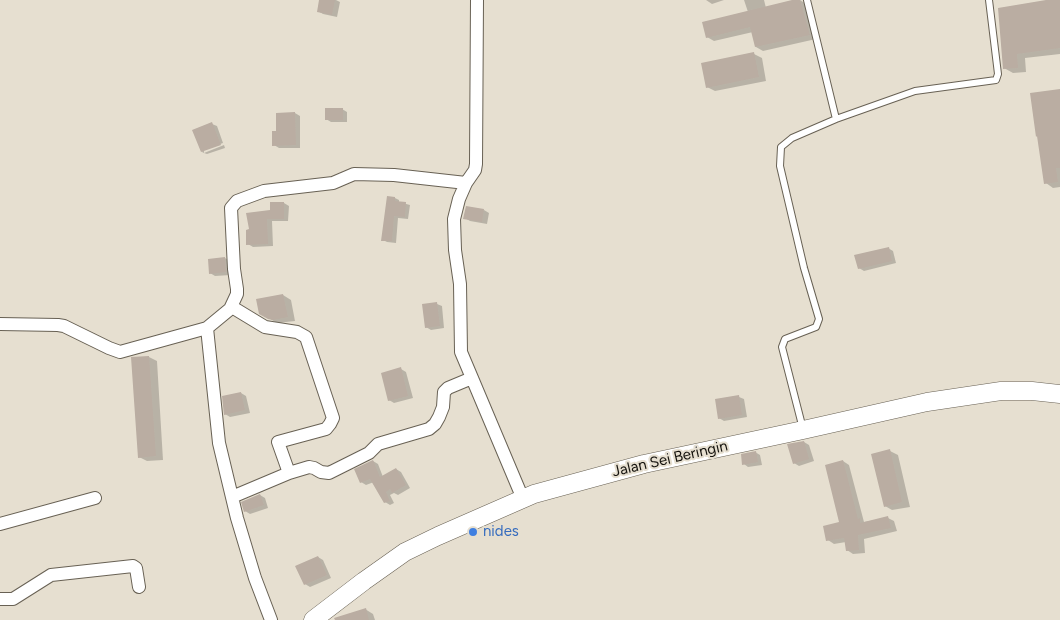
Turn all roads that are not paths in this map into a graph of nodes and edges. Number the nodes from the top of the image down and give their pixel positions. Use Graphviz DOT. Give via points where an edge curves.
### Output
graph roads {
  1 [pos="477,0"];
  2 [pos="807,0"];
  3 [pos="989,0"];
  4 [pos="836,119"];
  5 [pos="466,183"];
  6 [pos="232,307"];
  7 [pos="0,324"];
  8 [pos="206,328"];
  9 [pos="472,378"];
  10 [pos="1060,394"];
  11 [pos="803,430"];
  12 [pos="289,473"];
  13 [pos="232,497"];
  14 [pos="95,498"];
  15 [pos="523,499"];
  16 [pos="0,524"];
  17 [pos="139,587"];
  18 [pos="0,599"];
  19 [pos="271,620"];
  20 [pos="313,620"];
  1 -- 5 [label="street" via="476,164"];
  2 -- 4 [label="lane"];
  3 -- 4 [label="lane" via="998,74 996,80 915,92"];
  4 -- 11 [label="lane" via="792,138 784,143 780,152 780,166 819,320 816,328 785,339 782,347"];
  5 -- 6 [label="street" via="354,174 333,183 264,191 237,201 231,208 238,289"];
  5 -- 9 [label="street" via="454,219 460,284 461,352"];
  6 -- 8 [label="street"];
  6 -- 12 [label="street" via="264,327 297,332 306,337 333,418 326,429 278,442"];
  7 -- 8 [label="street" via="58,324 120,352"];
  8 -- 13 [label="street" via="219,443"];
  9 -- 12 [label="street" via="444,392 439,417 429,429 378,444 369,453 329,473 309,467"];
  9 -- 15 [label="street"];
  10 -- 11 [label="street, Jalan Sei Beringin" via="1001,391 970,394"];
  11 -- 15 [label="street, Jalan Sei Beringin" via="644,464"];
  12 -- 13 [label="street"];
  13 -- 19 [label="street" via="255,578"];
  14 -- 16 [label="street"];
  15 -- 20 [label="street, Jalan Sei Beringin" via="405,552"];
  17 -- 18 [label="street" via="133,566 51,575 13,599"];
}
